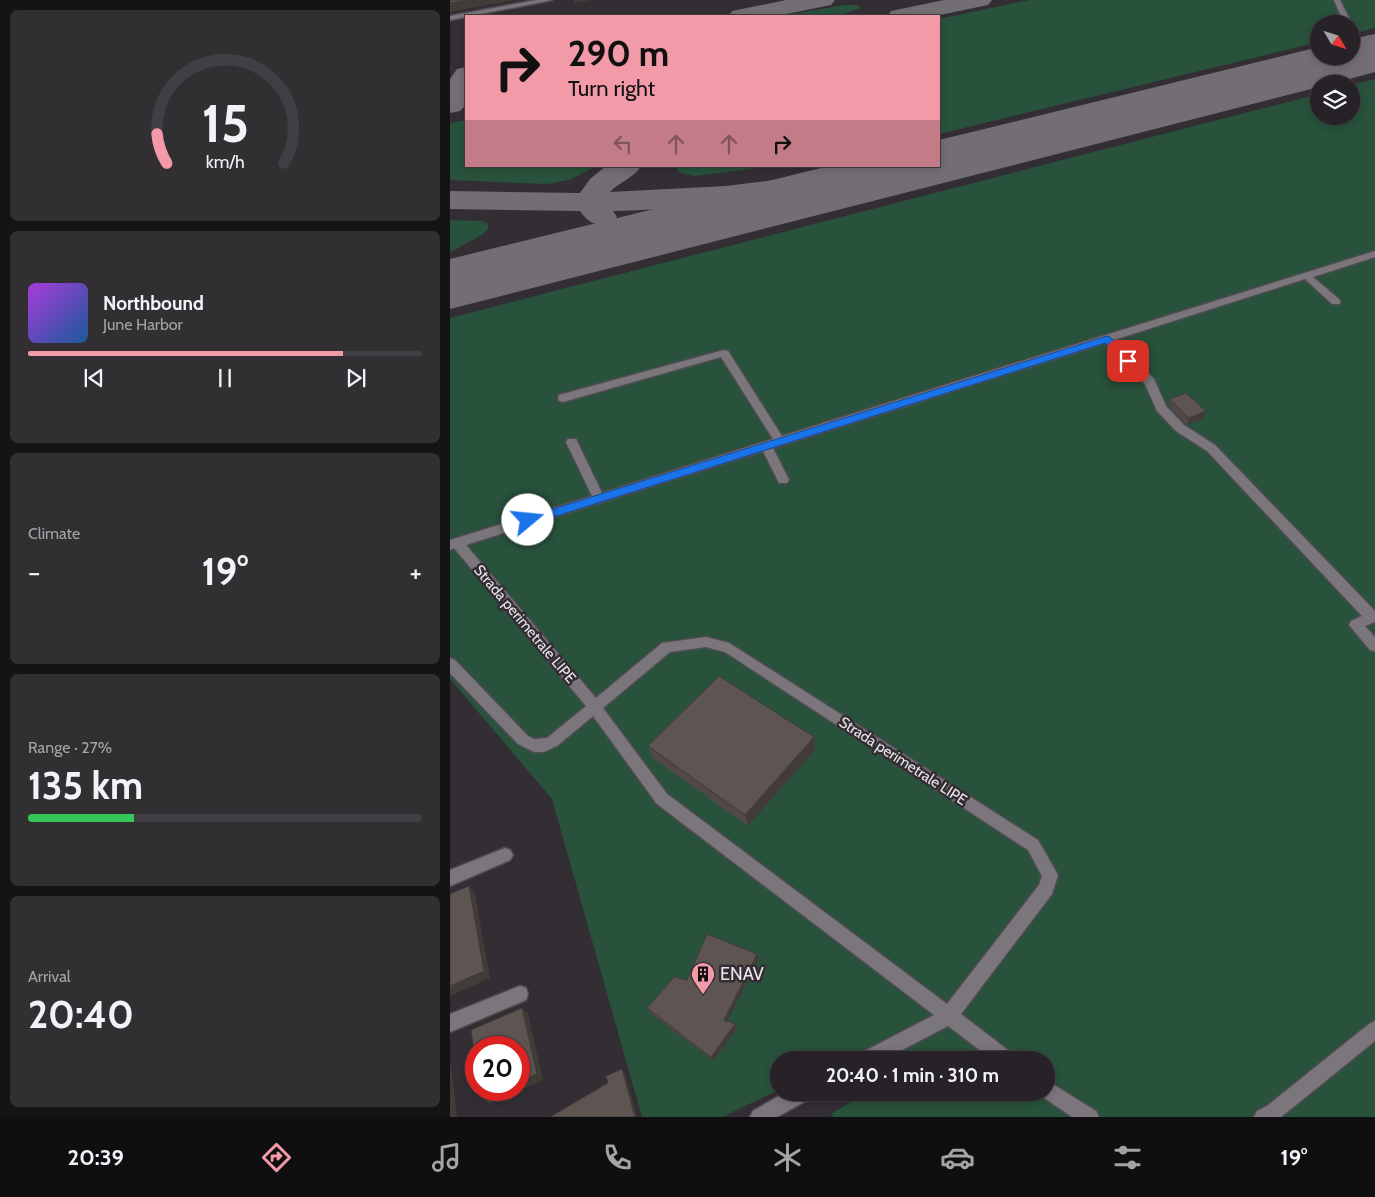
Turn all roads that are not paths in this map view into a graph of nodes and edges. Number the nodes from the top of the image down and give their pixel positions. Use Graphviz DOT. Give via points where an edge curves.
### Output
graph roads {
  1 [pos="549,0"];
  2 [pos="1337,0"];
  3 [pos="465,15"];
  4 [pos="466,15"];
  5 [pos="1344,15"];
  6 [pos="450,18"];
  7 [pos="1375,254"];
  8 [pos="1307,276"];
  9 [pos="1336,302"];
  10 [pos="1107,339"];
  11 [pos="563,398"];
  12 [pos="572,442"];
  13 [pos="780,442"];
  14 [pos="766,446"];
  15 [pos="783,480"];
  16 [pos="599,498"];
  17 [pos="453,544"];
  18 [pos="1373,617"];
  19 [pos="1375,646"];
  20 [pos="450,664"];
  21 [pos="594,706"];
  22 [pos="505,855"];
  23 [pos="450,878"];
  24 [pos="520,994"];
  25 [pos="948,1016"];
  26 [pos="450,1022"];
  27 [pos="1375,1030"];
  28 [pos="881,1051"];
  29 [pos="995,1051"];
  30 [pos="1055,1095"];
  31 [pos="788,1101"];
  32 [pos="759,1117"];
  33 [pos="1090,1117"];
  34 [pos="1263,1117"];
  1 -- 4 [label="street"];
  2 -- 5 [label="street"];
  3 -- 6 [label="street"];
  7 -- 8 [label="street"];
  8 -- 9 [label="street"];
  8 -- 10 [label="street"];
  10 -- 13 [label="street"];
  10 -- 18 [label="street" via="1150,382 1161,408 1180,428 1211,448"];
  11 -- 13 [label="street" via="724,353"];
  12 -- 16 [label="street"];
  13 -- 14 [label="street"];
  14 -- 15 [label="street"];
  14 -- 16 [label="street"];
  16 -- 17 [label="street"];
  17 -- 21 [label="street, Strada perimetrale LIPE"];
  18 -- 19 [label="street" via="1356,625"];
  20 -- 21 [label="street, Strada perimetrale LIPE" via="530,746 544,746 552,742"];
  21 -- 25 [label="street" via="662,799"];
  21 -- 25 [label="street, Strada perimetrale LIPE" via="667,647 706,642 729,648 1033,845 1050,875 1046,889"];
  22 -- 23 [label="street"];
  24 -- 26 [label="street"];
  25 -- 28 [label="street, Strada perimetrale LIPE"];
  25 -- 29 [label="street"];
  27 -- 34 [label="street"];
  30 -- 33 [label="street"];
  31 -- 32 [label="street"];
}
